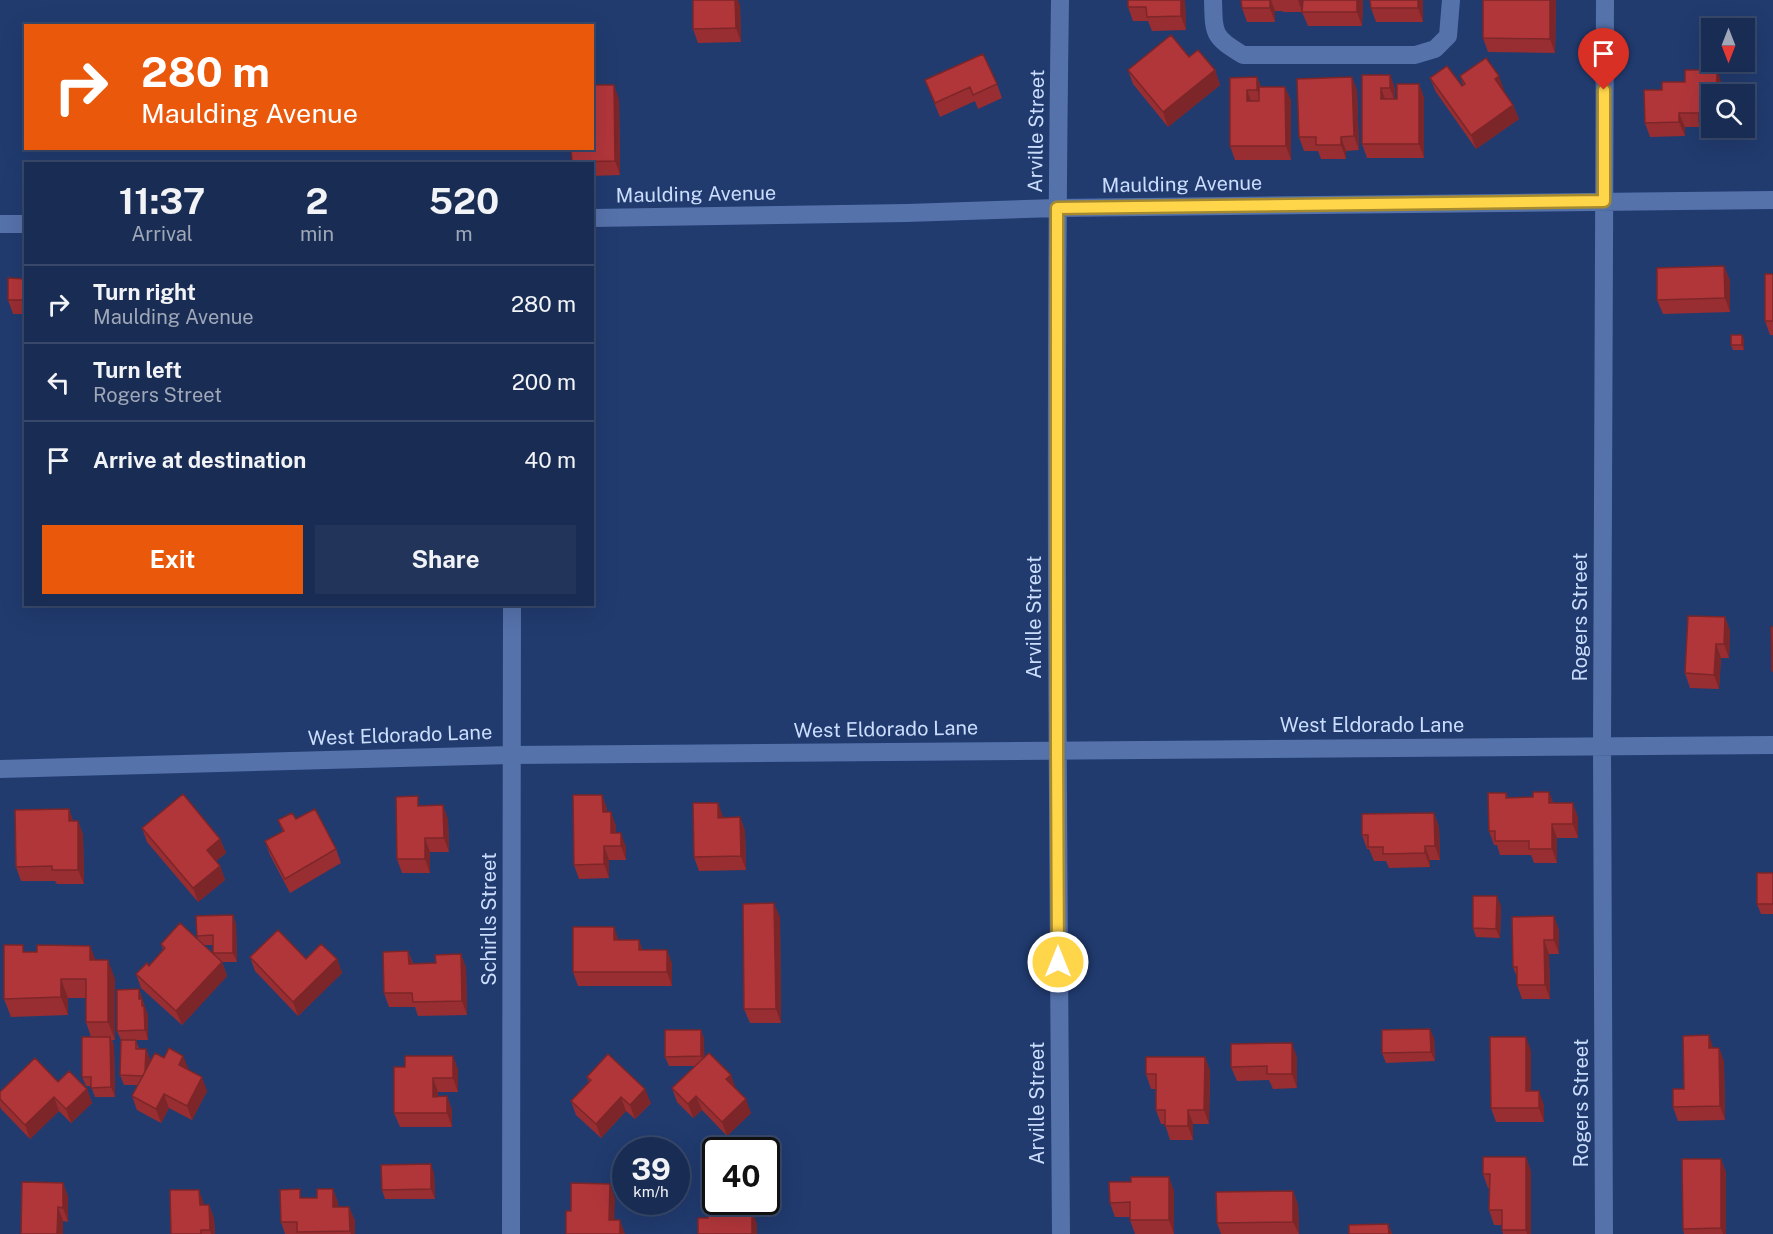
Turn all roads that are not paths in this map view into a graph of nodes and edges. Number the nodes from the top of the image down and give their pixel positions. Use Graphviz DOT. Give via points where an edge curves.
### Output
graph roads {
  1 [pos="1060,0"];
  2 [pos="1214,0"];
  3 [pos="1451,0"];
  4 [pos="1605,0"];
  5 [pos="1773,200"];
  6 [pos="1604,201"];
  7 [pos="1057,208"];
  8 [pos="594,218"];
  9 [pos="0,224"];
  10 [pos="24,224"];
  11 [pos="512,606"];
  12 [pos="1773,745"];
  13 [pos="1602,746"];
  14 [pos="1057,750"];
  15 [pos="512,755"];
  16 [pos="0,769"];
  17 [pos="511,1234"];
  18 [pos="1060,1234"];
  19 [pos="1604,1234"];
  1 -- 7 [label="street, Arville Street"];
  2 -- 3 [label="street" via="1214,27 1221,41 1243,55 1415,55 1435,49 1448,36"];
  4 -- 6 [label="street, Rogers Street"];
  5 -- 6 [label="street, Maulding Avenue"];
  6 -- 7 [label="street, Maulding Avenue"];
  6 -- 13 [label="street, Rogers Street"];
  7 -- 8 [label="street, Maulding Avenue"];
  7 -- 14 [label="street, Arville Street"];
  9 -- 10 [label="street"];
  11 -- 15 [label="street, Schirlls Street"];
  12 -- 13 [label="street, West Eldorado Lane"];
  13 -- 14 [label="street, West Eldorado Lane"];
  13 -- 19 [label="street, Rogers Street"];
  14 -- 15 [label="street, West Eldorado Lane"];
  14 -- 18 [label="street, Arville Street"];
  15 -- 16 [label="street, West Eldorado Lane"];
  15 -- 17 [label="street, Schirlls Street"];
}
